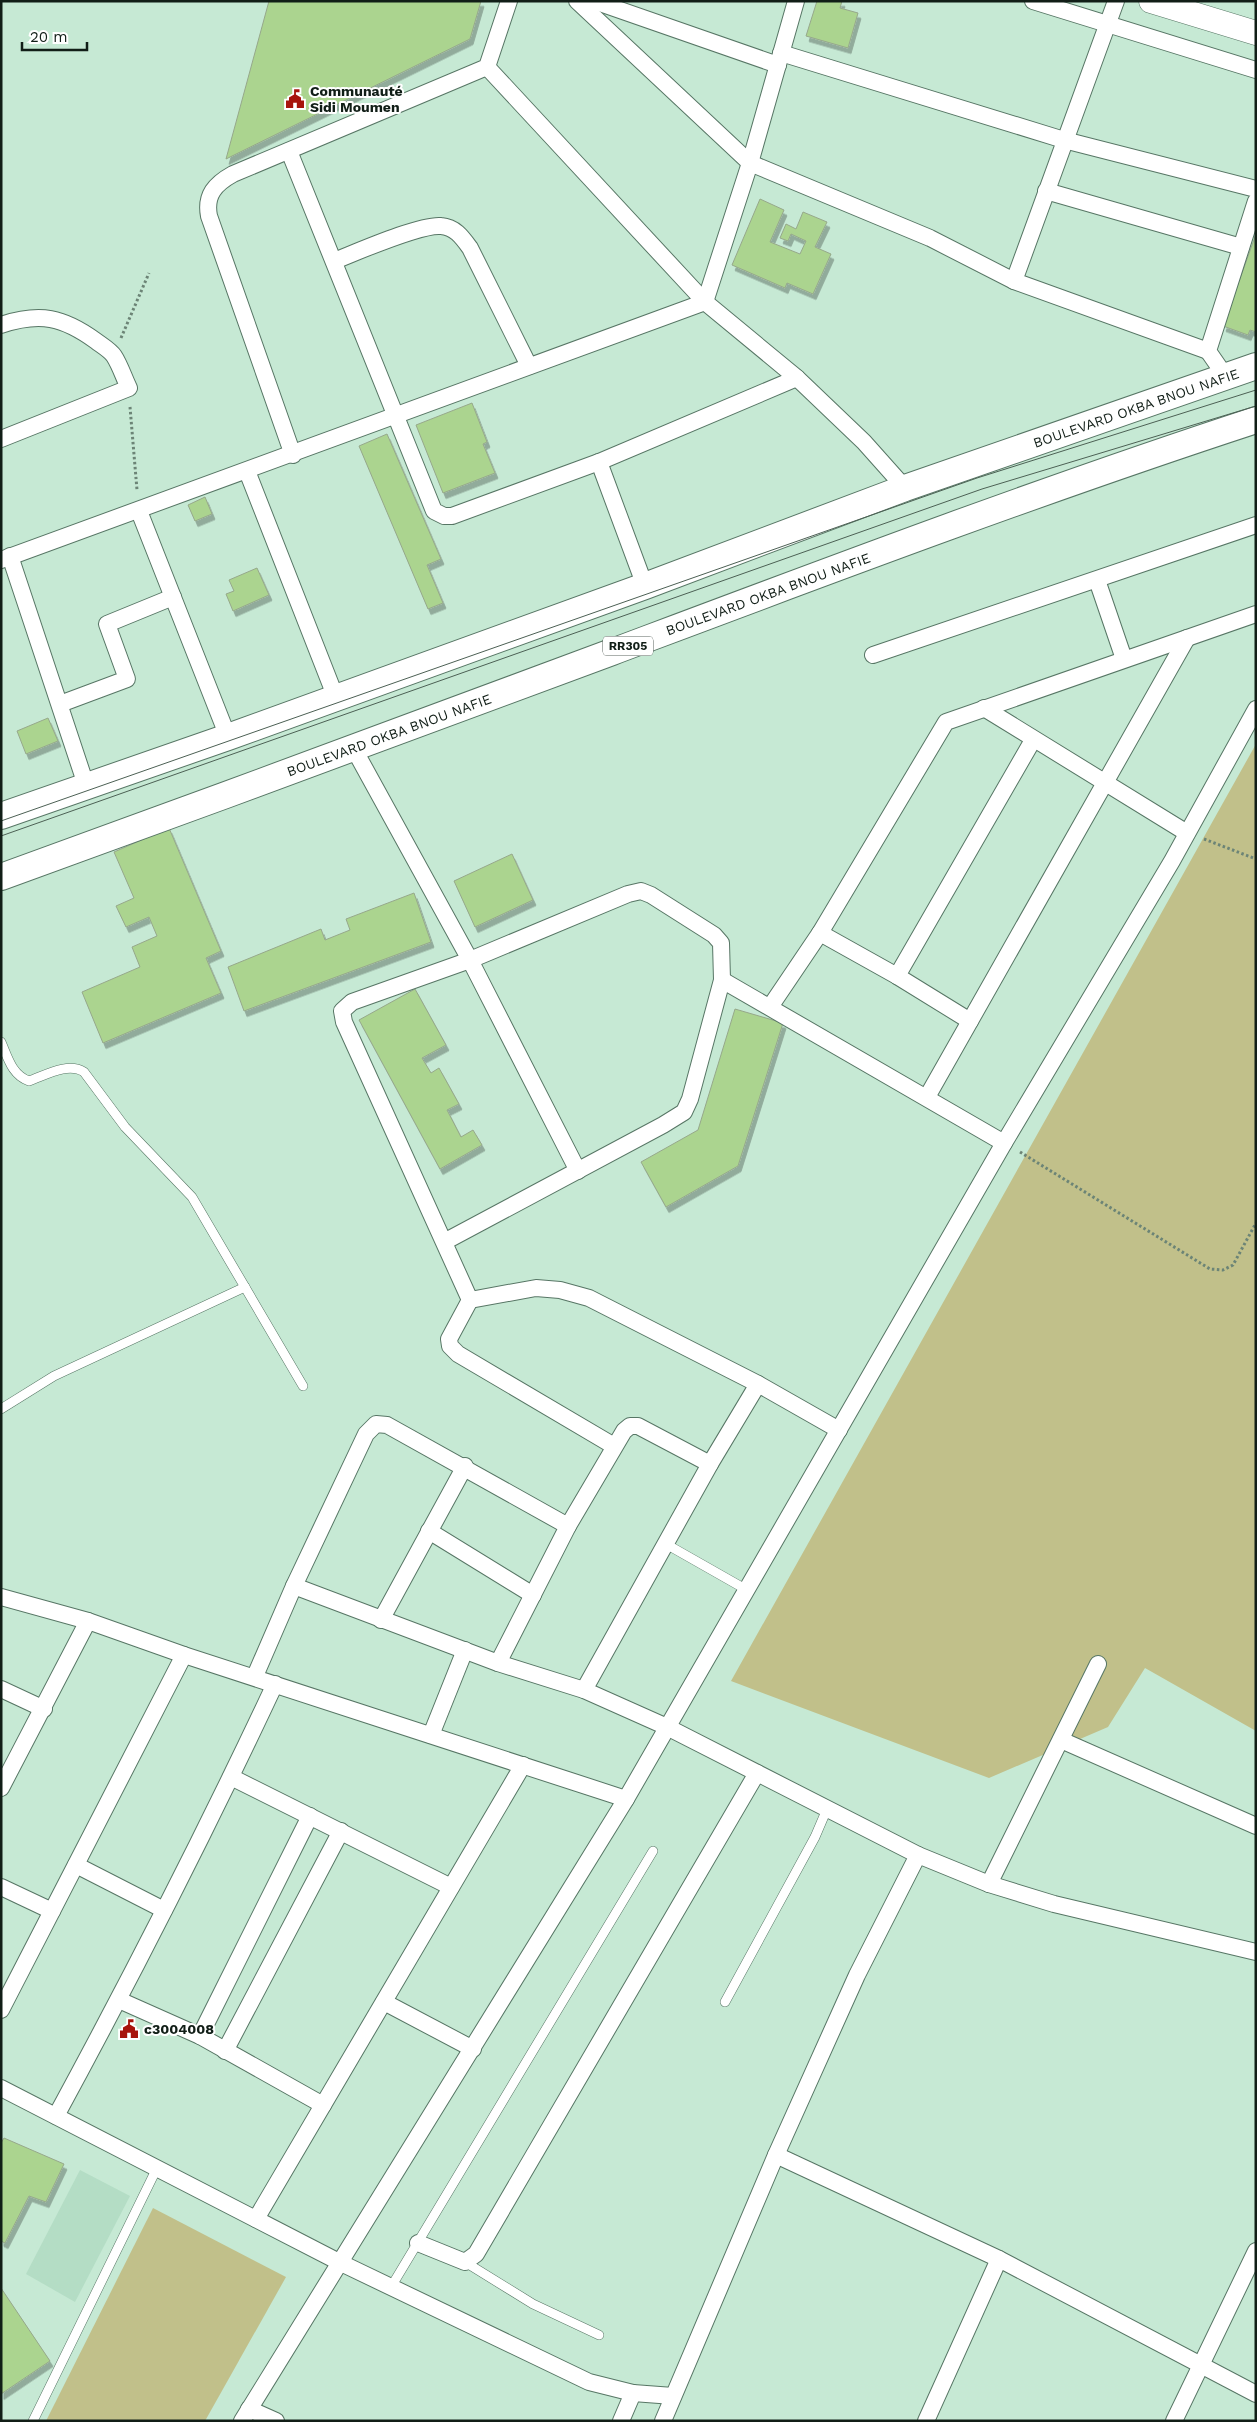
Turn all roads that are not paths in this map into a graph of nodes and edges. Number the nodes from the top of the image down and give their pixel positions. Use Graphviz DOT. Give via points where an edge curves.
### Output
graph roads {
  1 [pos="509,1"];
  2 [pos="577,1"];
  3 [pos="594,1"];
  4 [pos="796,1"];
  5 [pos="1033,1"];
  6 [pos="1116,1"];
  7 [pos="1151,1"];
  8 [pos="1108,23"];
  9 [pos="1256,33"];
  10 [pos="779,59"];
  11 [pos="487,67"];
  12 [pos="1256,70"];
  13 [pos="1064,140"];
  14 [pos="289,151"];
  15 [pos="750,163"];
  16 [pos="1256,189"];
  17 [pos="1046,191"];
  18 [pos="1256,201"];
  19 [pos="1241,248"];
  20 [pos="334,260"];
  21 [pos="1014,281"];
  22 [pos="705,302"];
  23 [pos="2,324"];
  24 [pos="1208,351"];
  25 [pos="529,366"];
  26 [pos="1256,366"];
  27 [pos="1226,377"];
  28 [pos="797,378"];
  29 [pos="397,415"];
  30 [pos="1256,420"];
  31 [pos="1,438"];
  32 [pos="293,455"];
  33 [pos="598,462"];
  34 [pos="247,471"];
  35 [pos="905,488"];
  36 [pos="139,511"];
  37 [pos="1256,525"];
  38 [pos="6,558"];
  39 [pos="1097,580"];
  40 [pos="645,586"];
  41 [pos="173,597"];
  42 [pos="1256,614"];
  43 [pos="1187,638"];
  44 [pos="873,656"];
  45 [pos="1124,659"];
  46 [pos="336,698"];
  47 [pos="60,704"];
  48 [pos="984,708"];
  49 [pos="1256,710"];
  50 [pos="228,737"];
  51 [pos="1033,740"];
  52 [pos="354,749"];
  53 [pos="1104,783"];
  54 [pos="86,786"];
  55 [pos="1,816"];
  56 [pos="1187,833"];
  57 [pos="1,877"];
  58 [pos="820,933"];
  59 [pos="470,960"];
  60 [pos="897,976"];
  61 [pos="722,980"];
  62 [pos="770,1007"];
  63 [pos="970,1021"];
  64 [pos="1,1042"];
  65 [pos="927,1097"];
  66 [pos="1004,1143"];
  67 [pos="578,1171"];
  68 [pos="444,1242"];
  69 [pos="245,1287"];
  70 [pos="470,1300"];
  71 [pos="758,1384"];
  72 [pos="303,1386"];
  73 [pos="1,1410"];
  74 [pos="839,1430"];
  75 [pos="614,1446"];
  76 [pos="710,1464"];
  77 [pos="465,1466"];
  78 [pos="568,1526"];
  79 [pos="429,1531"];
  80 [pos="666,1544"];
  81 [pos="294,1586"];
  82 [pos="746,1590"];
  83 [pos="533,1594"];
  84 [pos="1,1596"];
  85 [pos="381,1620"];
  86 [pos="88,1621"];
  87 [pos="465,1650"];
  88 [pos="184,1654"];
  89 [pos="498,1663"];
  90 [pos="1098,1664"];
  91 [pos="255,1676"];
  92 [pos="275,1684"];
  93 [pos="1,1689"];
  94 [pos="584,1690"];
  95 [pos="44,1709"];
  96 [pos="667,1727"];
  97 [pos="431,1735"];
  98 [pos="1061,1740"];
  99 [pos="523,1765"];
  100 [pos="757,1773"];
  101 [pos="231,1777"];
  102 [pos="1,1788"];
  103 [pos="626,1799"];
  104 [pos="827,1809"];
  105 [pos="310,1816"];
  106 [pos="1256,1826"];
  107 [pos="341,1832"];
  108 [pos="653,1851"];
  109 [pos="918,1855"];
  110 [pos="76,1865"];
  111 [pos="989,1884"];
  112 [pos="1,1886"];
  113 [pos="451,1887"];
  114 [pos="164,1910"];
  115 [pos="52,1911"];
  116 [pos="1256,1952"];
  117 [pos="119,2000"];
  118 [pos="384,2002"];
  119 [pos="725,2002"];
  120 [pos="1,2010"];
  121 [pos="200,2036"];
  122 [pos="472,2049"];
  123 [pos="225,2051"];
  124 [pos="1,2088"];
  125 [pos="323,2105"];
  126 [pos="56,2116"];
  127 [pos="776,2154"];
  128 [pos="157,2168"];
  129 [pos="256,2219"];
  130 [pos="418,2243"];
  131 [pos="1256,2251"];
  132 [pos="999,2259"];
  133 [pos="465,2262"];
  134 [pos="341,2263"];
  135 [pos="391,2288"];
  136 [pos="599,2335"];
  137 [pos="1199,2366"];
  138 [pos="633,2393"];
  139 [pos="1256,2394"];
  140 [pos="673,2396"];
  141 [pos="246,2415"];
  142 [pos="32,2421"];
  143 [pos="276,2421"];
  144 [pos="620,2421"];
  145 [pos="663,2421"];
  146 [pos="926,2421"];
  147 [pos="1174,2421"];
  1 -- 11 [label="street"];
  2 -- 15 [label="street"];
  3 -- 10 [label="street"];
  4 -- 10 [label="street"];
  5 -- 8 [label="street"];
  6 -- 8 [label="street"];
  7 -- 9 [label="main road"];
  8 -- 12 [label="street"];
  8 -- 13 [label="street"];
  10 -- 13 [label="street"];
  10 -- 15 [label="street"];
  11 -- 14 [label="street"];
  11 -- 22 [label="street"];
  13 -- 16 [label="street"];
  13 -- 17 [label="street"];
  14 -- 20 [label="street"];
  14 -- 32 [label="street" via="221,180 212,188 207,205"];
  15 -- 21 [label="street" via="930,238"];
  15 -- 22 [label="street"];
  17 -- 19 [label="street"];
  17 -- 21 [label="street"];
  18 -- 19 [label="street"];
  19 -- 24 [label="street"];
  20 -- 25 [label="street" via="423,228 441,226 457,231 470,248"];
  20 -- 29 [label="street"];
  21 -- 24 [label="street"];
  22 -- 25 [label="street"];
  22 -- 28 [label="street"];
  23 -- 31 [label="street" via="45,317 85,333 114,354 129,388"];
  24 -- 27 [label="street"];
  25 -- 29 [label="street"];
  26 -- 27 [label="main road, BOULEVARD OKBA BNOU NAFIE"];
  27 -- 35 [label="main road, BOULEVARD OKBA BNOU NAFIE"];
  28 -- 33 [label="street"];
  28 -- 35 [label="street" via="864,442"];
  29 -- 32 [label="street"];
  29 -- 33 [label="street" via="434,510 444,516 452,516"];
  30 -- 52 [label="main road, BOULEVARD OKBA BNOU NAFIE / RR305" via="1148,455 824,572"];
  32 -- 34 [label="street"];
  33 -- 40 [label="street"];
  34 -- 36 [label="street"];
  34 -- 46 [label="street"];
  35 -- 40 [label="main road, BOULEVARD OKBA BNOU NAFIE"];
  36 -- 38 [label="street"];
  36 -- 41 [label="street"];
  37 -- 39 [label="street"];
  38 -- 47 [label="street"];
  39 -- 44 [label="street"];
  39 -- 45 [label="street"];
  40 -- 46 [label="main road, BOULEVARD OKBA BNOU NAFIE"];
  41 -- 47 [label="street" via="107,624 127,679"];
  41 -- 50 [label="street"];
  42 -- 43 [label="street"];
  43 -- 45 [label="street"];
  43 -- 53 [label="street"];
  45 -- 48 [label="street"];
  46 -- 50 [label="main road, BOULEVARD OKBA BNOU NAFIE"];
  47 -- 54 [label="street"];
  48 -- 51 [label="street"];
  48 -- 58 [label="street" via="953,718 940,728"];
  49 -- 56 [label="street"];
  50 -- 54 [label="main road, BOULEVARD OKBA BNOU NAFIE"];
  51 -- 53 [label="street"];
  51 -- 60 [label="street"];
  52 -- 57 [label="main road, BOULEVARD OKBA BNOU NAFIE / RR305"];
  52 -- 59 [label="street"];
  53 -- 56 [label="street"];
  53 -- 63 [label="street"];
  54 -- 55 [label="main road, BOULEVARD OKBA BNOU NAFIE"];
  56 -- 66 [label="street"];
  58 -- 60 [label="street"];
  58 -- 62 [label="street"];
  59 -- 61 [label="street" via="641,891 714,935 721,943"];
  59 -- 67 [label="street"];
  59 -- 68 [label="street" via="352,1002 342,1011 344,1022"];
  60 -- 63 [label="street"];
  61 -- 62 [label="street"];
  61 -- 67 [label="street" via="684,1112"];
  62 -- 65 [label="street"];
  63 -- 65 [label="street"];
  64 -- 69 [label="lane" via="13,1069 21,1078 30,1081 70,1067 78,1067 84,1072 125,1127 192,1197"];
  65 -- 66 [label="street"];
  66 -- 74 [label="street"];
  67 -- 68 [label="street"];
  68 -- 70 [label="street"];
  69 -- 72 [label="lane"];
  69 -- 73 [label="lane" via="54,1376"];
  70 -- 71 [label="street" via="536,1288 589,1298"];
  70 -- 75 [label="street" via="450,1339 450,1346 458,1354"];
  71 -- 74 [label="street"];
  71 -- 76 [label="street"];
  74 -- 82 [label="street"];
  75 -- 76 [label="street" via="630,1426 638,1426"];
  75 -- 78 [label="street"];
  76 -- 80 [label="street"];
  77 -- 78 [label="street"];
  77 -- 79 [label="street"];
  77 -- 81 [label="street" via="387,1425 376,1424 366,1434"];
  78 -- 83 [label="street"];
  79 -- 83 [label="street"];
  79 -- 85 [label="street"];
  80 -- 82 [label="lane"];
  80 -- 94 [label="street"];
  81 -- 85 [label="street"];
  81 -- 91 [label="street"];
  82 -- 96 [label="street"];
  83 -- 89 [label="street"];
  84 -- 86 [label="street"];
  85 -- 87 [label="street"];
  86 -- 88 [label="street"];
  86 -- 95 [label="street"];
  87 -- 89 [label="street"];
  87 -- 97 [label="street"];
  88 -- 91 [label="street"];
  88 -- 110 [label="street"];
  89 -- 94 [label="street"];
  90 -- 98 [label="street"];
  91 -- 92 [label="street"];
  92 -- 97 [label="street"];
  92 -- 101 [label="street"];
  93 -- 95 [label="street"];
  94 -- 96 [label="street"];
  95 -- 102 [label="street"];
  96 -- 100 [label="street"];
  96 -- 103 [label="street"];
  97 -- 99 [label="street"];
  98 -- 106 [label="street"];
  98 -- 111 [label="street"];
  99 -- 103 [label="street"];
  99 -- 113 [label="street"];
  100 -- 104 [label="street"];
  100 -- 133 [label="street" via="476,2254"];
  101 -- 105 [label="street"];
  101 -- 114 [label="street"];
  103 -- 122 [label="street"];
  104 -- 109 [label="street"];
  104 -- 119 [label="lane"];
  105 -- 107 [label="street"];
  105 -- 121 [label="street"];
  107 -- 113 [label="street"];
  107 -- 123 [label="street"];
  108 -- 130 [label="lane"];
  109 -- 111 [label="street"];
  109 -- 127 [label="street" via="857,1974"];
  110 -- 114 [label="street"];
  110 -- 115 [label="street"];
  111 -- 116 [label="street" via="1054,1904"];
  112 -- 115 [label="street"];
  113 -- 118 [label="street"];
  114 -- 117 [label="street"];
  115 -- 120 [label="street"];
  117 -- 121 [label="street"];
  117 -- 126 [label="street"];
  118 -- 122 [label="street"];
  118 -- 125 [label="street"];
  121 -- 123 [label="street"];
  122 -- 134 [label="street"];
  123 -- 125 [label="street"];
  124 -- 126 [label="street"];
  125 -- 129 [label="street"];
  126 -- 128 [label="street"];
  127 -- 132 [label="street"];
  127 -- 140 [label="street"];
  128 -- 129 [label="street"];
  128 -- 142 [label="lane"];
  129 -- 134 [label="street"];
  130 -- 133 [label="street"];
  130 -- 135 [label="lane"];
  131 -- 137 [label="street"];
  132 -- 137 [label="street"];
  132 -- 146 [label="street"];
  133 -- 136 [label="lane" via="533,2304"];
  134 -- 135 [label="street"];
  134 -- 141 [label="street"];
  135 -- 138 [label="street" via="589,2382"];
  137 -- 139 [label="street"];
  137 -- 147 [label="street"];
  138 -- 140 [label="street"];
  138 -- 144 [label="street"];
  140 -- 145 [label="street"];
  141 -- 143 [label="street"];
}
